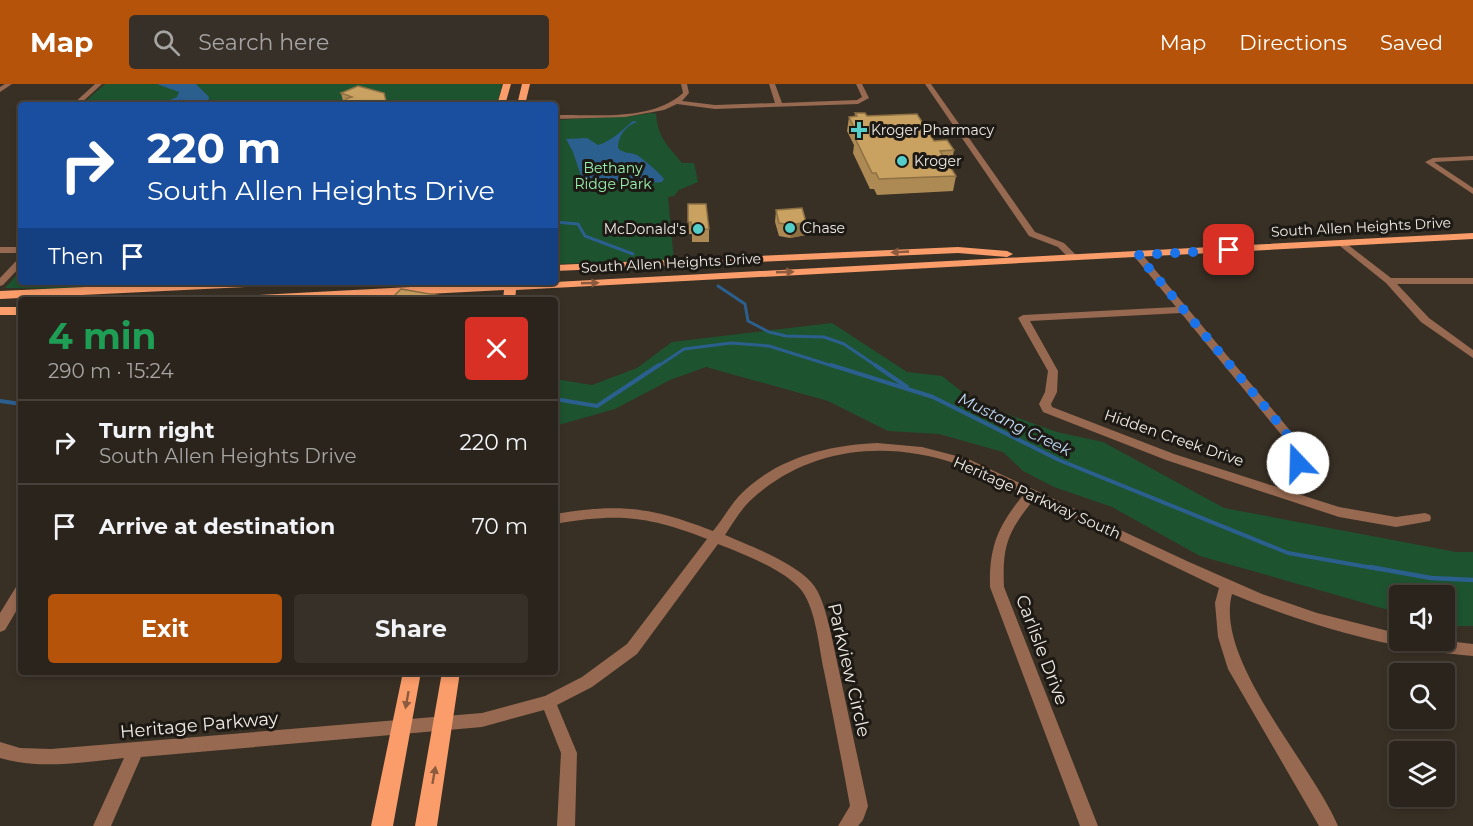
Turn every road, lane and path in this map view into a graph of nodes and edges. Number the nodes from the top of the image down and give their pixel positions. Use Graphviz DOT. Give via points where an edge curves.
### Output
graph roads {
  1 [pos="9,84"];
  2 [pos="99,84"];
  3 [pos="507,84"];
  4 [pos="526,84"];
  5 [pos="684,84"];
  6 [pos="772,84"];
  7 [pos="859,84"];
  8 [pos="928,84"];
  9 [pos="0,90"];
  10 [pos="78,102"];
  11 [pos="502,102"];
  12 [pos="522,102"];
  13 [pos="677,102"];
  14 [pos="779,105"];
  15 [pos="558,117"];
  16 [pos="1473,158"];
  17 [pos="1473,192"];
  18 [pos="1473,236"];
  19 [pos="1343,244"];
  20 [pos="0,250"];
  21 [pos="18,250"];
  22 [pos="1009,254"];
  23 [pos="1138,255"];
  24 [pos="1072,259"];
  25 [pos="756,260"];
  26 [pos="18,264"];
  27 [pos="935,266"];
  28 [pos="558,268"];
  29 [pos="759,274"];
  30 [pos="1389,281"];
  31 [pos="1473,281"];
  32 [pos="558,282"];
  33 [pos="0,283"];
  34 [pos="212,285"];
  35 [pos="469,285"];
  36 [pos="0,295"];
  37 [pos="291,297"];
  38 [pos="1184,310"];
  39 [pos="0,311"];
  40 [pos="18,311"];
  41 [pos="1473,355"];
  42 [pos="1032,493"];
  43 [pos="1291,495"];
  44 [pos="1425,518"];
  45 [pos="558,519"];
  46 [pos="716,538"];
  47 [pos="1227,585"];
  48 [pos="18,596"];
  49 [pos="0,626"];
  50 [pos="1473,650"];
  51 [pos="411,675"];
  52 [pos="451,675"];
  53 [pos="548,702"];
  54 [pos="443,724"];
  55 [pos="402,728"];
  56 [pos="0,750"];
  57 [pos="136,750"];
  58 [pos="102,826"];
  59 [pos="382,826"];
  60 [pos="426,826"];
  61 [pos="566,826"];
  62 [pos="848,826"];
  63 [pos="1089,826"];
  64 [pos="1329,826"];
  1 -- 9 [label="street"];
  2 -- 10 [label="street"];
  3 -- 11 [label="main road"];
  4 -- 12 [label="main road"];
  5 -- 13 [label="street" via="686,93"];
  6 -- 14 [label="street"];
  7 -- 14 [label="street" via="864,100"];
  8 -- 24 [label="street" via="1032,234 1061,245"];
  13 -- 14 [label="street" via="708,107"];
  13 -- 15 [label="street" via="646,112"];
  16 -- 17 [label="street" via="1429,162"];
  18 -- 19 [label="main road, South Allen Heights Drive"];
  19 -- 23 [label="main road, South Allen Heights Drive"];
  19 -- 30 [label="street"];
  20 -- 21 [label="street"];
  22 -- 24 [label="main road, South Allen Heights Drive"];
  22 -- 25 [label="main road, South Allen Heights Drive, one-way" via="958,250"];
  22 -- 27 [label="main road"];
  23 -- 24 [label="main road, South Allen Heights Drive"];
  23 -- 38 [label="street"];
  24 -- 27 [label="main road, South Allen Heights Drive"];
  25 -- 28 [label="main road, South Allen Heights Drive"];
  25 -- 29 [label="main road"];
  26 -- 33 [label="street"];
  29 -- 27 [label="main road, South Allen Heights Drive, one-way"];
  32 -- 29 [label="main road, South Allen Heights Drive, one-way"];
  30 -- 31 [label="street"];
  30 -- 41 [label="street" via="1425,320"];
  34 -- 36 [label="main road"];
  35 -- 37 [label="main road, South Allen Heights Drive"];
  38 -- 43 [label="street" via="1289,437 1298,463"];
  38 -- 43 [label="street, Hidden Creek Drive" via="1023,318 1053,371 1051,392 1045,404 1049,411 1170,457"];
  39 -- 40 [label="main road"];
  42 -- 46 [label="street, Heritage Parkway South" via="963,462 926,452 845,449 808,458 762,484 746,497"];
  42 -- 47 [label="street, Heritage Parkway South"];
  42 -- 63 [label="street, Carlisle Drive" via="998,543 997,587"];
  43 -- 44 [label="street, Hidden Creek Drive" via="1339,512 1396,522"];
  45 -- 46 [label="street, Parkview Circle" via="618,512 657,516"];
  46 -- 53 [label="street, Heritage Parkway South" via="632,649 587,682"];
  46 -- 62 [label="street, Parkview Circle" via="788,571 806,587 816,603 858,806"];
  47 -- 50 [label="street, Heritage Parkway South" via="1367,634"];
  47 -- 64 [label="street" via="1222,603 1225,637 1236,669"];
  48 -- 49 [label="street"];
  51 -- 55 [label="main road, one-way"];
  52 -- 54 [label="main road"];
  53 -- 54 [label="street, Heritage Parkway South" via="482,720"];
  53 -- 61 [label="street" via="569,753"];
  54 -- 55 [label="street, Heritage Parkway South"];
  60 -- 54 [label="main road, one-way"];
  55 -- 57 [label="street, Heritage Parkway"];
  55 -- 59 [label="main road"];
  56 -- 57 [label="street, Heritage Parkway" via="20,756 51,757"];
  57 -- 58 [label="street"];
}
